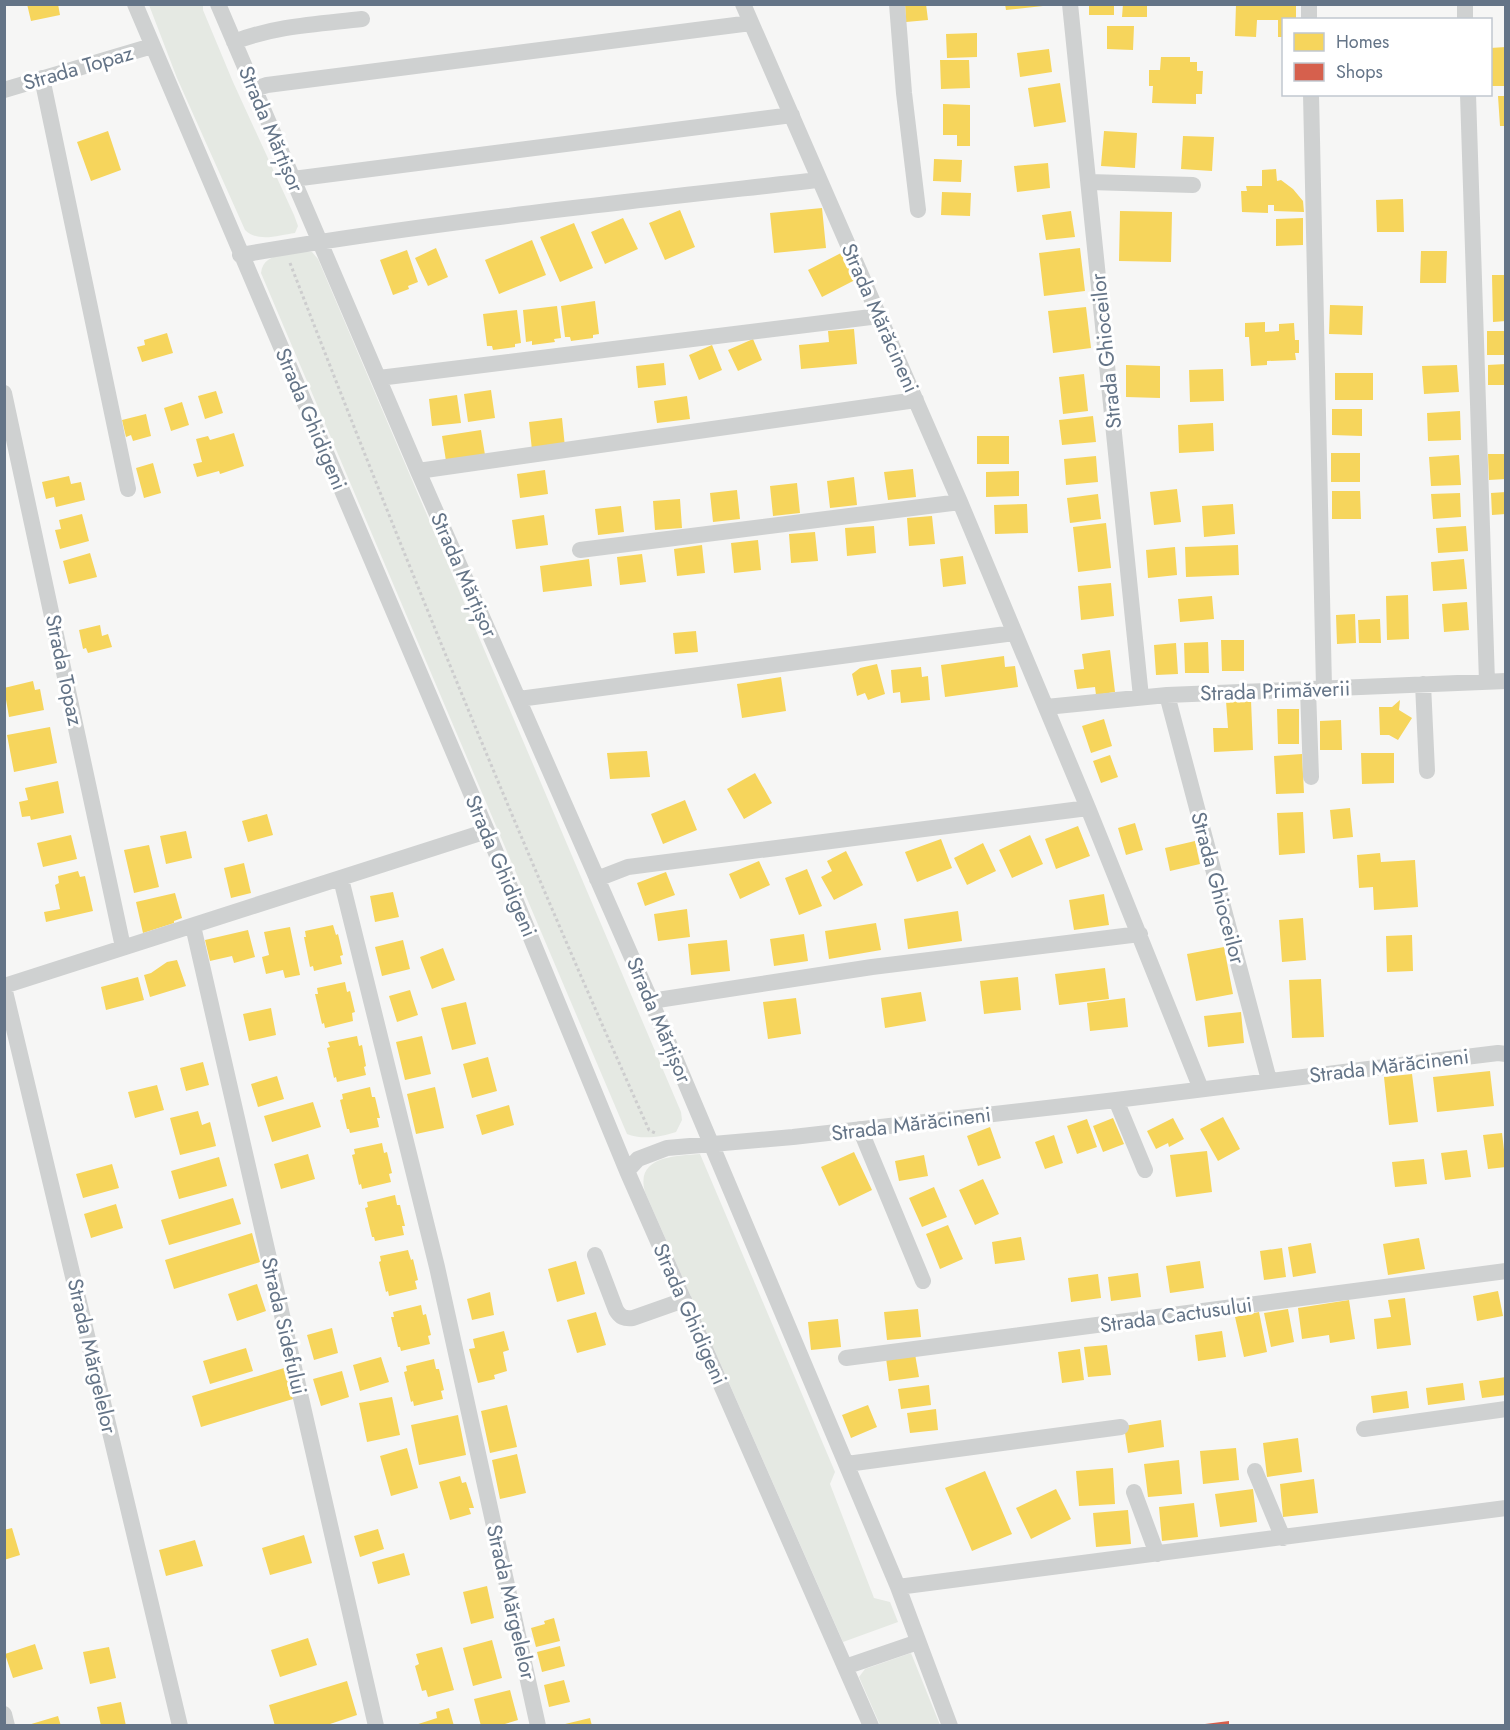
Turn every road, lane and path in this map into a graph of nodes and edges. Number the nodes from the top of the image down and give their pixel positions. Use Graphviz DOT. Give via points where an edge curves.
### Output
graph roads {
  1 [pos="135,4"];
  2 [pos="218,4"];
  3 [pos="743,4"];
  4 [pos="897,4"];
  5 [pos="1070,4"];
  6 [pos="362,19"];
  7 [pos="751,23"];
  8 [pos="234,42"];
  9 [pos="152,46"];
  10 [pos="42,78"];
  11 [pos="254,89"];
  12 [pos="4,90"];
  13 [pos="1311,96"];
  14 [pos="1468,96"];
  15 [pos="792,115"];
  16 [pos="293,179"];
  17 [pos="818,180"];
  18 [pos="1089,182"];
  19 [pos="1193,185"];
  20 [pos="918,210"];
  21 [pos="319,242"];
  22 [pos="284,248"];
  23 [pos="240,255"];
  24 [pos="879,316"];
  25 [pos="379,378"];
  26 [pos="4,393"];
  27 [pos="916,400"];
  28 [pos="418,471"];
  29 [pos="128,489"];
  30 [pos="960,502"];
  31 [pos="580,550"];
  32 [pos="1014,633"];
  33 [pos="1506,681"];
  34 [pos="1487,682"];
  35 [pos="1423,684"];
  36 [pos="1316,689"];
  37 [pos="1167,695"];
  38 [pos="1140,697"];
  39 [pos="519,699"];
  40 [pos="1046,707"];
  41 [pos="1426,771"];
  42 [pos="1311,777"];
  43 [pos="1088,808"];
  44 [pos="486,831"];
  45 [pos="341,879"];
  46 [pos="597,879"];
  47 [pos="193,926"];
  48 [pos="1140,934"];
  49 [pos="123,947"];
  50 [pos="4,986"];
  51 [pos="651,1001"];
  52 [pos="1506,1054"];
  53 [pos="1269,1080"];
  54 [pos="1201,1089"];
  55 [pos="1116,1100"];
  56 [pos="860,1129"];
  57 [pos="711,1144"];
  58 [pos="667,1148"];
  59 [pos="1145,1170"];
  60 [pos="627,1171"];
  61 [pos="595,1255"];
  62 [pos="1506,1271"];
  63 [pos="923,1281"];
  64 [pos="684,1300"];
  65 [pos="846,1358"];
  66 [pos="1506,1409"];
  67 [pos="1121,1427"];
  68 [pos="1365,1429"];
  69 [pos="847,1464"];
  70 [pos="1256,1471"];
  71 [pos="1134,1492"];
  72 [pos="1506,1508"];
  73 [pos="1283,1538"];
  74 [pos="1157,1554"];
  75 [pos="898,1587"];
  76 [pos="918,1642"];
  77 [pos="845,1667"];
  78 [pos="4,1714"];
  79 [pos="7,1725"];
  80 [pos="180,1725"];
  81 [pos="375,1725"];
  82 [pos="538,1725"];
  83 [pos="871,1725"];
  84 [pos="950,1725"];
  1 -- 9 [label="street, Strada Ghidigeni"];
  2 -- 8 [label="street, Strada Mărțișor"];
  3 -- 7 [label="street, Strada Mărăcineni"];
  4 -- 20 [label="street"];
  5 -- 18 [label="street, Strada Ghioceilor"];
  6 -- 8 [label="street" via="285,28"];
  7 -- 11 [label="street"];
  7 -- 15 [label="street, Strada Mărăcineni"];
  8 -- 11 [label="street, Strada Mărțișor"];
  9 -- 10 [label="street, Strada Topaz"];
  9 -- 23 [label="street, Strada Ghidigeni"];
  10 -- 12 [label="street, Strada Topaz"];
  10 -- 29 [label="street"];
  11 -- 16 [label="street, Strada Mărțișor"];
  13 -- 36 [label="street"];
  14 -- 34 [label="street"];
  15 -- 16 [label="street"];
  15 -- 17 [label="street, Strada Mărăcineni"];
  16 -- 21 [label="street, Strada Mărțișor"];
  17 -- 21 [label="street"];
  17 -- 24 [label="street, Strada Mărăcineni"];
  18 -- 19 [label="street"];
  18 -- 38 [label="street, Strada Ghioceilor"];
  21 -- 22 [label="street"];
  21 -- 25 [label="street, Strada Mărțișor"];
  22 -- 23 [label="street"];
  22 -- 58 [label="path" via="370,471 589,995 649,1130"];
  23 -- 44 [label="street, Strada Ghidigeni"];
  24 -- 25 [label="street"];
  24 -- 27 [label="street, Strada Mărăcineni"];
  25 -- 28 [label="street, Strada Mărțișor"];
  26 -- 49 [label="street, Strada Topaz"];
  27 -- 28 [label="street"];
  27 -- 30 [label="street, Strada Mărăcineni"];
  28 -- 39 [label="street, Strada Mărțișor"];
  30 -- 31 [label="street"];
  30 -- 32 [label="street, Strada Mărăcineni"];
  32 -- 39 [label="street"];
  32 -- 40 [label="street, Strada Mărăcineni"];
  33 -- 34 [label="street, Strada Primăverii"];
  34 -- 35 [label="street, Strada Primăverii"];
  35 -- 36 [label="street, Strada Primăverii"];
  35 -- 41 [label="street"];
  36 -- 37 [label="street, Strada Primăverii"];
  36 -- 42 [label="street"];
  37 -- 38 [label="street, Strada Primăverii"];
  37 -- 53 [label="street, Strada Ghioceilor"];
  38 -- 40 [label="street, Strada Primăverii"];
  39 -- 46 [label="street, Strada Mărțișor"];
  40 -- 43 [label="street, Strada Mărăcineni"];
  43 -- 46 [label="street" via="628,867"];
  43 -- 48 [label="street, Strada Mărăcineni"];
  44 -- 45 [label="street"];
  44 -- 60 [label="street, Strada Ghidigeni"];
  45 -- 47 [label="street"];
  45 -- 82 [label="street, Strada Mărgelelor" via="437,1267"];
  46 -- 51 [label="street, Strada Mărțișor"];
  47 -- 49 [label="street"];
  47 -- 81 [label="street, Strada Sidefului"];
  48 -- 51 [label="street" via="872,967"];
  48 -- 54 [label="street, Strada Mărăcineni"];
  49 -- 50 [label="street"];
  50 -- 80 [label="street, Strada Mărgelelor"];
  51 -- 57 [label="street, Strada Mărțișor"];
  52 -- 53 [label="street, Strada Mărăcineni"];
  53 -- 54 [label="street, Strada Mărăcineni"];
  54 -- 55 [label="street, Strada Mărăcineni"];
  55 -- 56 [label="street, Strada Mărăcineni"];
  55 -- 59 [label="street"];
  56 -- 57 [label="street, Strada Mărăcineni"];
  56 -- 63 [label="street"];
  57 -- 58 [label="street, Strada Mărăcineni"];
  57 -- 69 [label="street, Strada Mărțișor"];
  58 -- 60 [label="street, Strada Mărăcineni" via="638,1159"];
  60 -- 64 [label="street, Strada Ghidigeni"];
  61 -- 64 [label="street" via="619,1315 633,1318"];
  62 -- 65 [label="street, Strada Cactusului"];
  64 -- 77 [label="street, Strada Ghidigeni"];
  66 -- 68 [label="street"];
  67 -- 69 [label="street"];
  69 -- 75 [label="street, Strada Mărțișor"];
  70 -- 73 [label="street"];
  71 -- 74 [label="street"];
  72 -- 73 [label="street"];
  73 -- 74 [label="street"];
  74 -- 75 [label="street"];
  75 -- 76 [label="street, Strada Mărțișor"];
  76 -- 77 [label="street"];
  76 -- 84 [label="street, Strada Mărțișor"];
  77 -- 83 [label="street, Strada Ghidigeni"];
  78 -- 79 [label="street"];
}
